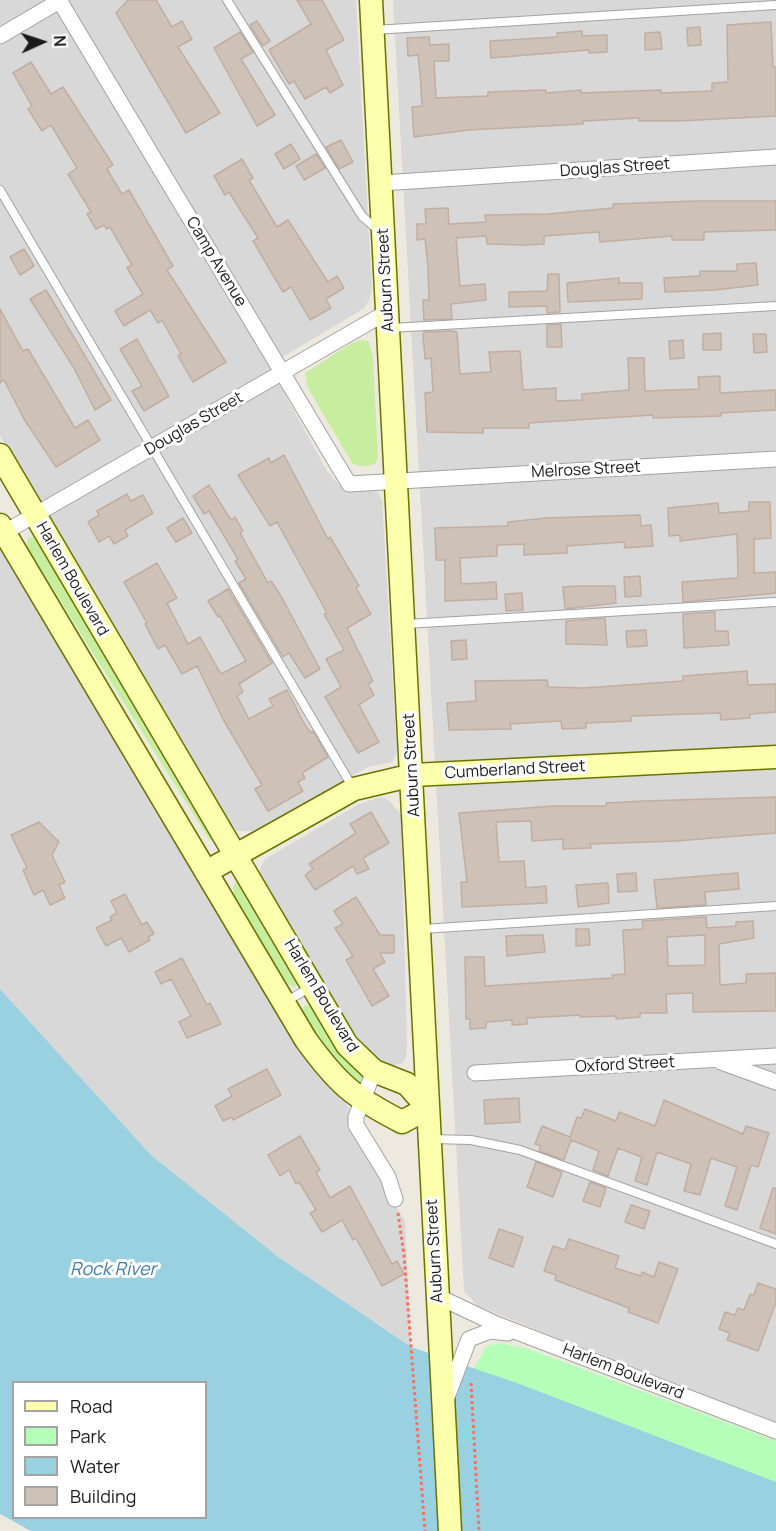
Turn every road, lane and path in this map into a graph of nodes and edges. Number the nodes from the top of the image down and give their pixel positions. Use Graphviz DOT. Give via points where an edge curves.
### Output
graph roads {
  1 [pos="60,0"];
  2 [pos="226,0"];
  3 [pos="371,0"];
  4 [pos="776,5"];
  5 [pos="373,30"];
  6 [pos="0,36"];
  7 [pos="776,157"];
  8 [pos="382,183"];
  9 [pos="0,190"];
  10 [pos="384,236"];
  11 [pos="776,306"];
  12 [pos="388,320"];
  13 [pos="283,374"];
  14 [pos="152,448"];
  15 [pos="0,454"];
  16 [pos="776,459"];
  17 [pos="396,482"];
  18 [pos="35,515"];
  19 [pos="2,531"];
  20 [pos="776,602"];
  21 [pos="404,624"];
  22 [pos="776,757"];
  23 [pos="413,775"];
  24 [pos="354,789"];
  25 [pos="237,855"];
  26 [pos="206,872"];
  27 [pos="776,906"];
  28 [pos="418,929"];
  29 [pos="313,986"];
  30 [pos="284,1002"];
  31 [pos="776,1056"];
  32 [pos="716,1059"];
  33 [pos="374,1071"];
  34 [pos="475,1073"];
  35 [pos="776,1082"];
  36 [pos="361,1101"];
  37 [pos="428,1108"];
  38 [pos="429,1138"];
  39 [pos="395,1199"];
  40 [pos="776,1244"];
  41 [pos="437,1296"];
  42 [pos="523,1334"];
  43 [pos="472,1375"];
  44 [pos="443,1408"];
  45 [pos="776,1431"];
  46 [pos="425,1531"];
  47 [pos="450,1531"];
  48 [pos="479,1531"];
  1 -- 6 [label="street"];
  1 -- 13 [label="street, Camp Avenue"];
  2 -- 10 [label="lane" via="362,216"];
  3 -- 5 [label="street, Auburn Street"];
  4 -- 5 [label="lane"];
  5 -- 8 [label="street, Auburn Street"];
  7 -- 8 [label="street, Douglas Street"];
  8 -- 10 [label="street, Auburn Street"];
  9 -- 14 [label="lane"];
  10 -- 12 [label="street, Auburn Street"];
  11 -- 12 [label="lane"];
  12 -- 13 [label="street, Douglas Street"];
  12 -- 17 [label="street, Auburn Street"];
  13 -- 14 [label="street, Douglas Street"];
  13 -- 17 [label="street, Camp Avenue" via="349,484"];
  14 -- 18 [label="street, Douglas Street"];
  14 -- 24 [label="lane"];
  15 -- 18 [label="street, Harlem Boulevard"];
  16 -- 17 [label="street, Melrose Street"];
  17 -- 21 [label="street, Auburn Street"];
  18 -- 19 [label="street, Douglas Street"];
  18 -- 25 [label="street, Harlem Boulevard"];
  19 -- 26 [label="street, Harlem Boulevard"];
  20 -- 21 [label="lane"];
  21 -- 23 [label="street, Auburn Street"];
  22 -- 23 [label="street, Cumberland Street"];
  23 -- 24 [label="street, Cumberland Street"];
  23 -- 28 [label="street, Auburn Street"];
  24 -- 25 [label="street, Cumberland Street"];
  25 -- 26 [label="street, Cumberland Street"];
  25 -- 29 [label="street, Harlem Boulevard"];
  26 -- 30 [label="street, Harlem Boulevard"];
  27 -- 28 [label="lane"];
  28 -- 37 [label="street, Auburn Street"];
  29 -- 30 [label="lane"];
  29 -- 33 [label="street, Harlem Boulevard" via="347,1046"];
  30 -- 36 [label="street, Harlem Boulevard" via="330,1074"];
  31 -- 32 [label="street, Oxford Street"];
  32 -- 34 [label="street, Oxford Street"];
  32 -- 35 [label="street"];
  33 -- 36 [label="street"];
  33 -- 37 [label="street, Harlem Boulevard" via="407,1083"];
  36 -- 37 [label="street, Harlem Boulevard" via="402,1122"];
  36 -- 39 [label="street" via="356,1125 388,1177"];
  37 -- 38 [label="street, Auburn Street"];
  38 -- 40 [label="lane" via="471,1140 520,1150"];
  38 -- 41 [label="street, Auburn Street"];
  39 -- 46 [label="path" via="402,1239"];
  41 -- 42 [label="street, Harlem Boulevard"];
  41 -- 44 [label="street, Auburn Street"];
  42 -- 44 [label="street" via="490,1331 469,1339"];
  42 -- 45 [label="street, Harlem Boulevard"];
  43 -- 48 [label="path"];
  44 -- 47 [label="street, Auburn Street"];
}
